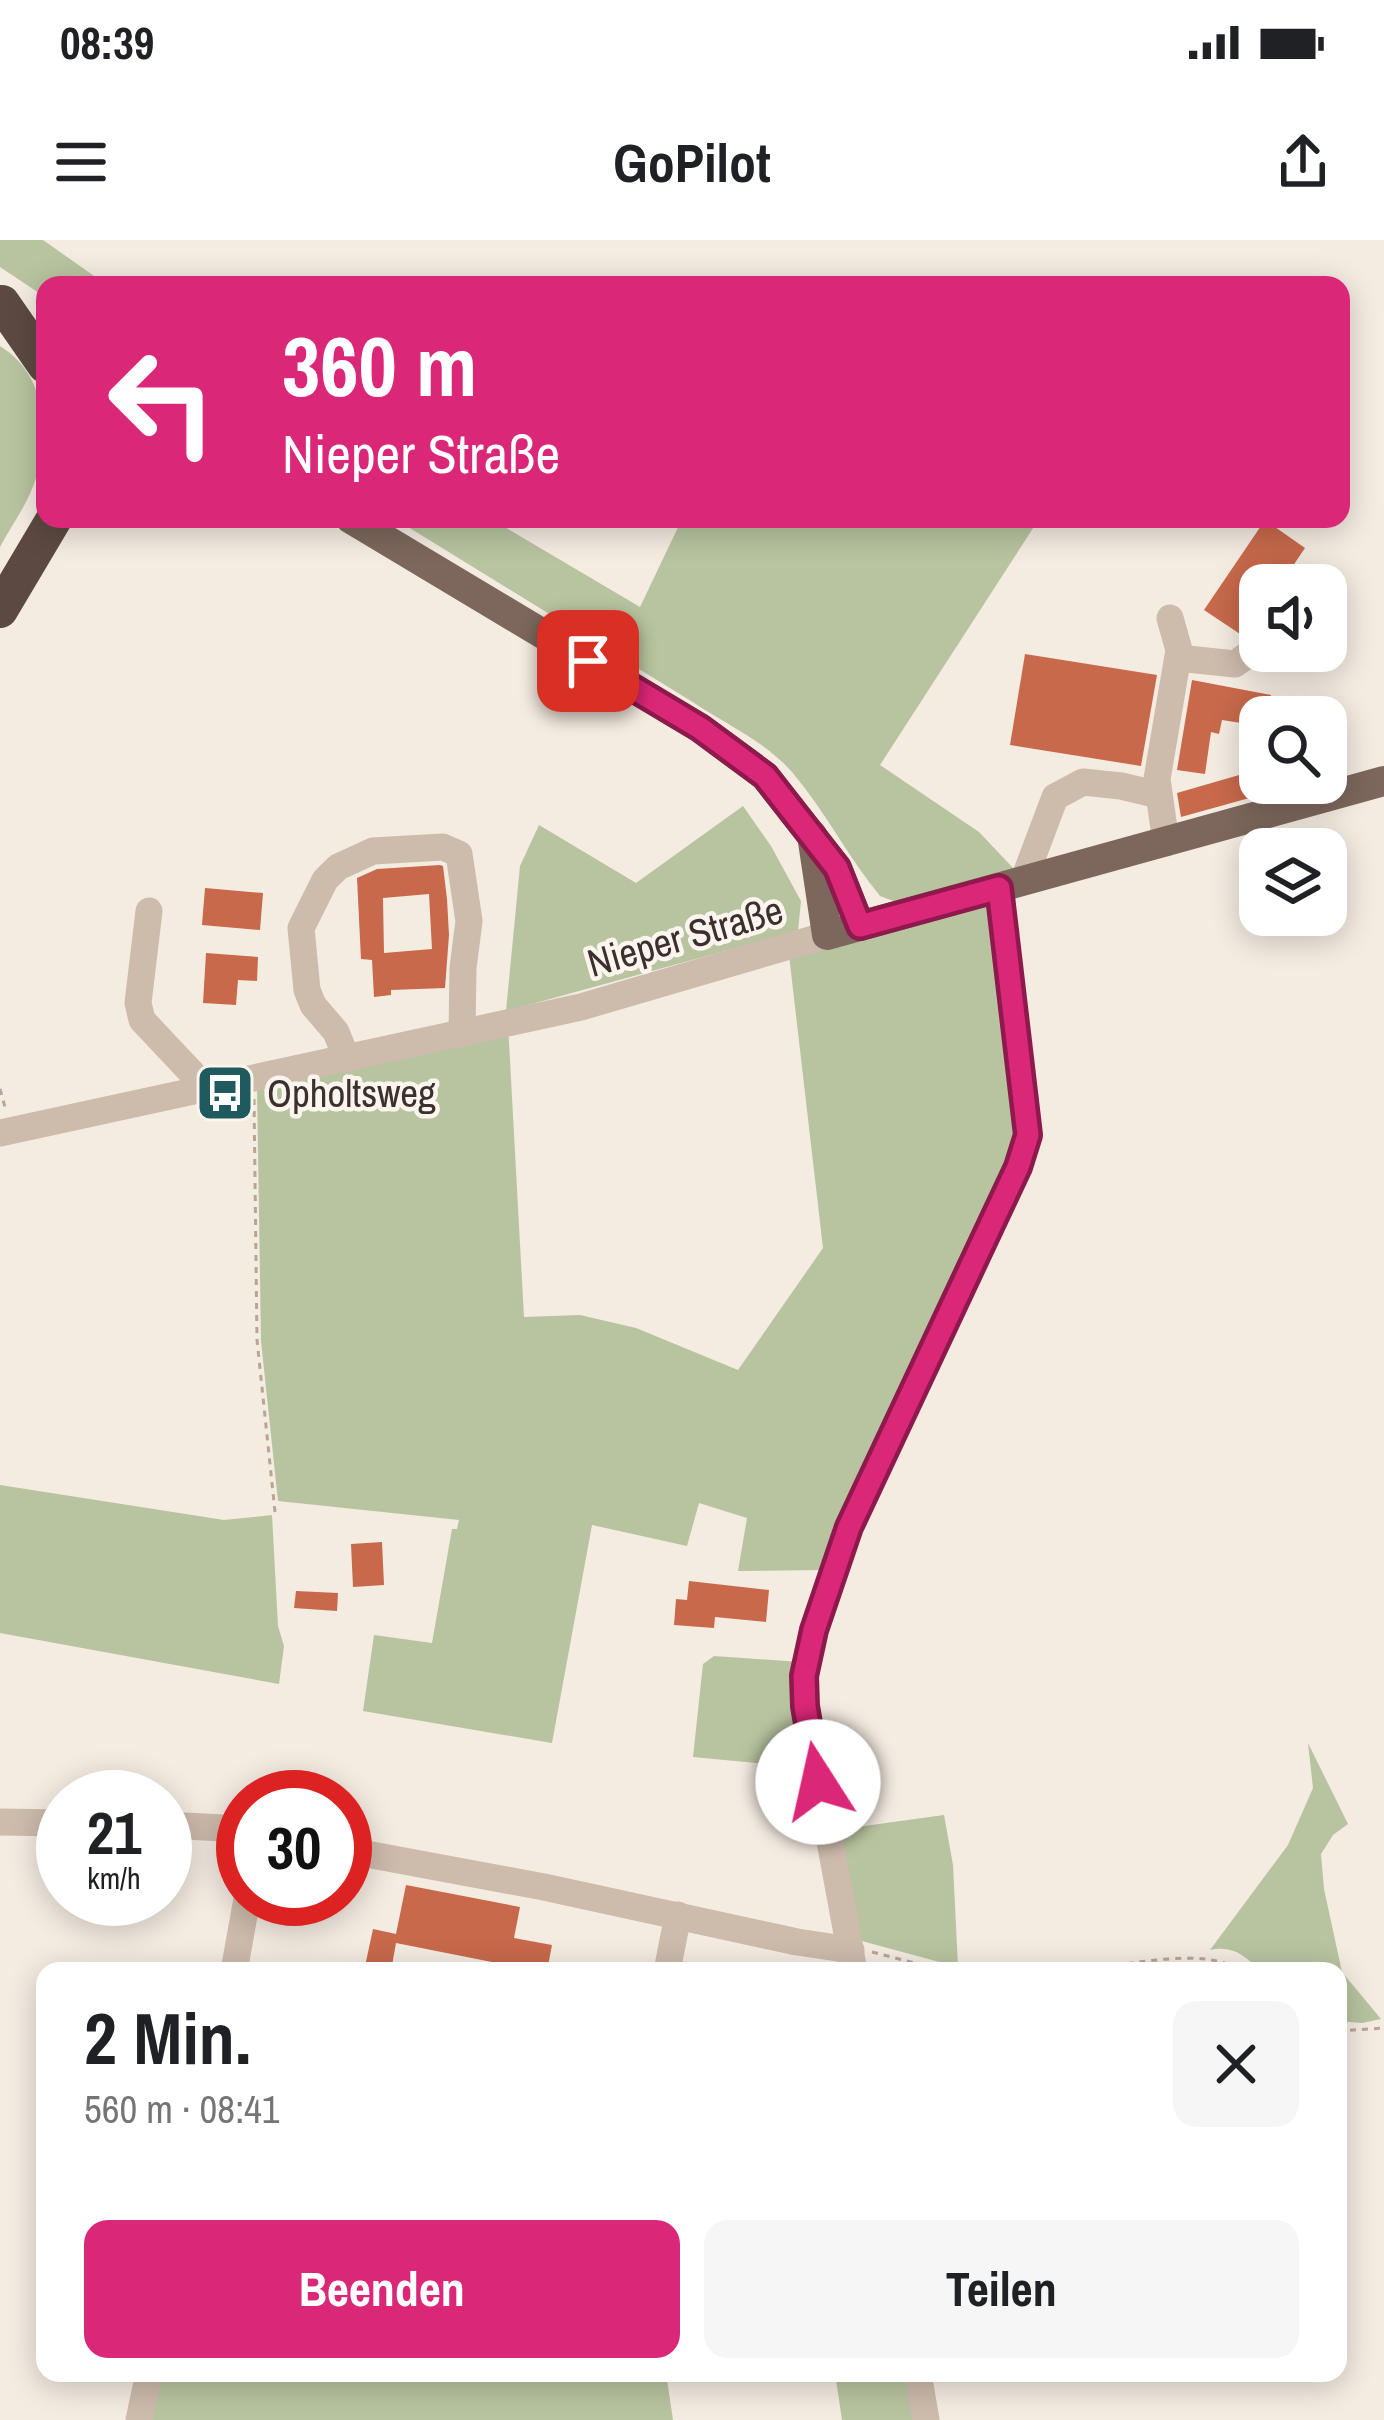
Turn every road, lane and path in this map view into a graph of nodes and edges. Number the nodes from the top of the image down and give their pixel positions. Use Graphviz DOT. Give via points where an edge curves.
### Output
graph roads {
  1 [pos="1,302"];
  2 [pos="36,323"];
  3 [pos="36,351"];
  4 [pos="36,520"];
  5 [pos="49,528"];
  6 [pos="367,528"];
  7 [pos="0,590"];
  8 [pos="0,610"];
  9 [pos="1170,618"];
  10 [pos="1178,658"];
  11 [pos="1239,661"];
  12 [pos="1384,782"];
  13 [pos="1159,795"];
  14 [pos="812,835"];
  15 [pos="1166,843"];
  16 [pos="1011,885"];
  17 [pos="148,911"];
  18 [pos="860,926"];
  19 [pos="827,935"];
  20 [pos="462,1034"];
  21 [pos="346,1059"];
  22 [pos="254,1079"];
  23 [pos="207,1089"];
  24 [pos="2,1141"];
  25 [pos="275,1512"];
  26 [pos="0,1822"];
  27 [pos="36,1823"];
  28 [pos="372,1855"];
  29 [pos="677,1915"];
  30 [pos="242,1926"];
  31 [pos="853,1961"];
  32 [pos="236,1962"];
  33 [pos="669,1962"];
  34 [pos="913,1962"];
  35 [pos="1178,1962"];
  36 [pos="1222,1962"];
  37 [pos="1384,2028"];
  38 [pos="1347,2030"];
  39 [pos="147,2382"];
  40 [pos="920,2382"];
  41 [pos="139,2420"];
  42 [pos="926,2420"];
  1 -- 2 [label="main road"];
  1 -- 3 [label="highway"];
  4 -- 7 [label="highway"];
  5 -- 8 [label="highway"];
  6 -- 14 [label="main road" via="734,751"];
  9 -- 10 [label="street"];
  10 -- 11 [label="street"];
  10 -- 13 [label="street"];
  12 -- 15 [label="main road, Nieper Straße"];
  13 -- 15 [label="street"];
  13 -- 16 [label="street" via="1083,782 1055,797"];
  14 -- 18 [label="main road" via="837,868"];
  14 -- 19 [label="main road"];
  15 -- 16 [label="main road, Nieper Straße"];
  16 -- 18 [label="main road, Nieper Straße"];
  16 -- 31 [label="street" via="1028,1135 849,1527 804,1676"];
  17 -- 23 [label="street" via="142,1020"];
  18 -- 19 [label="main road, Nieper Straße"];
  19 -- 20 [label="street, Nieper Straße"];
  20 -- 21 [label="street, Nieper Straße"];
  20 -- 21 [label="street" via="470,921 459,854 373,851 325,880 301,928 307,990"];
  21 -- 22 [label="street, Nieper Straße"];
  22 -- 23 [label="street, Nieper Straße"];
  22 -- 25 [label="path" via="257,1340"];
  23 -- 24 [label="street, Nieper Straße"];
  26 -- 27 [label="street"];
  28 -- 29 [label="street"];
  29 -- 31 [label="street"];
  29 -- 33 [label="street"];
  30 -- 32 [label="street"];
  31 -- 34 [label="path" via="876,1952"];
  35 -- 36 [label="path"];
  37 -- 38 [label="path"];
  39 -- 41 [label="street"];
  40 -- 42 [label="street"];
}
